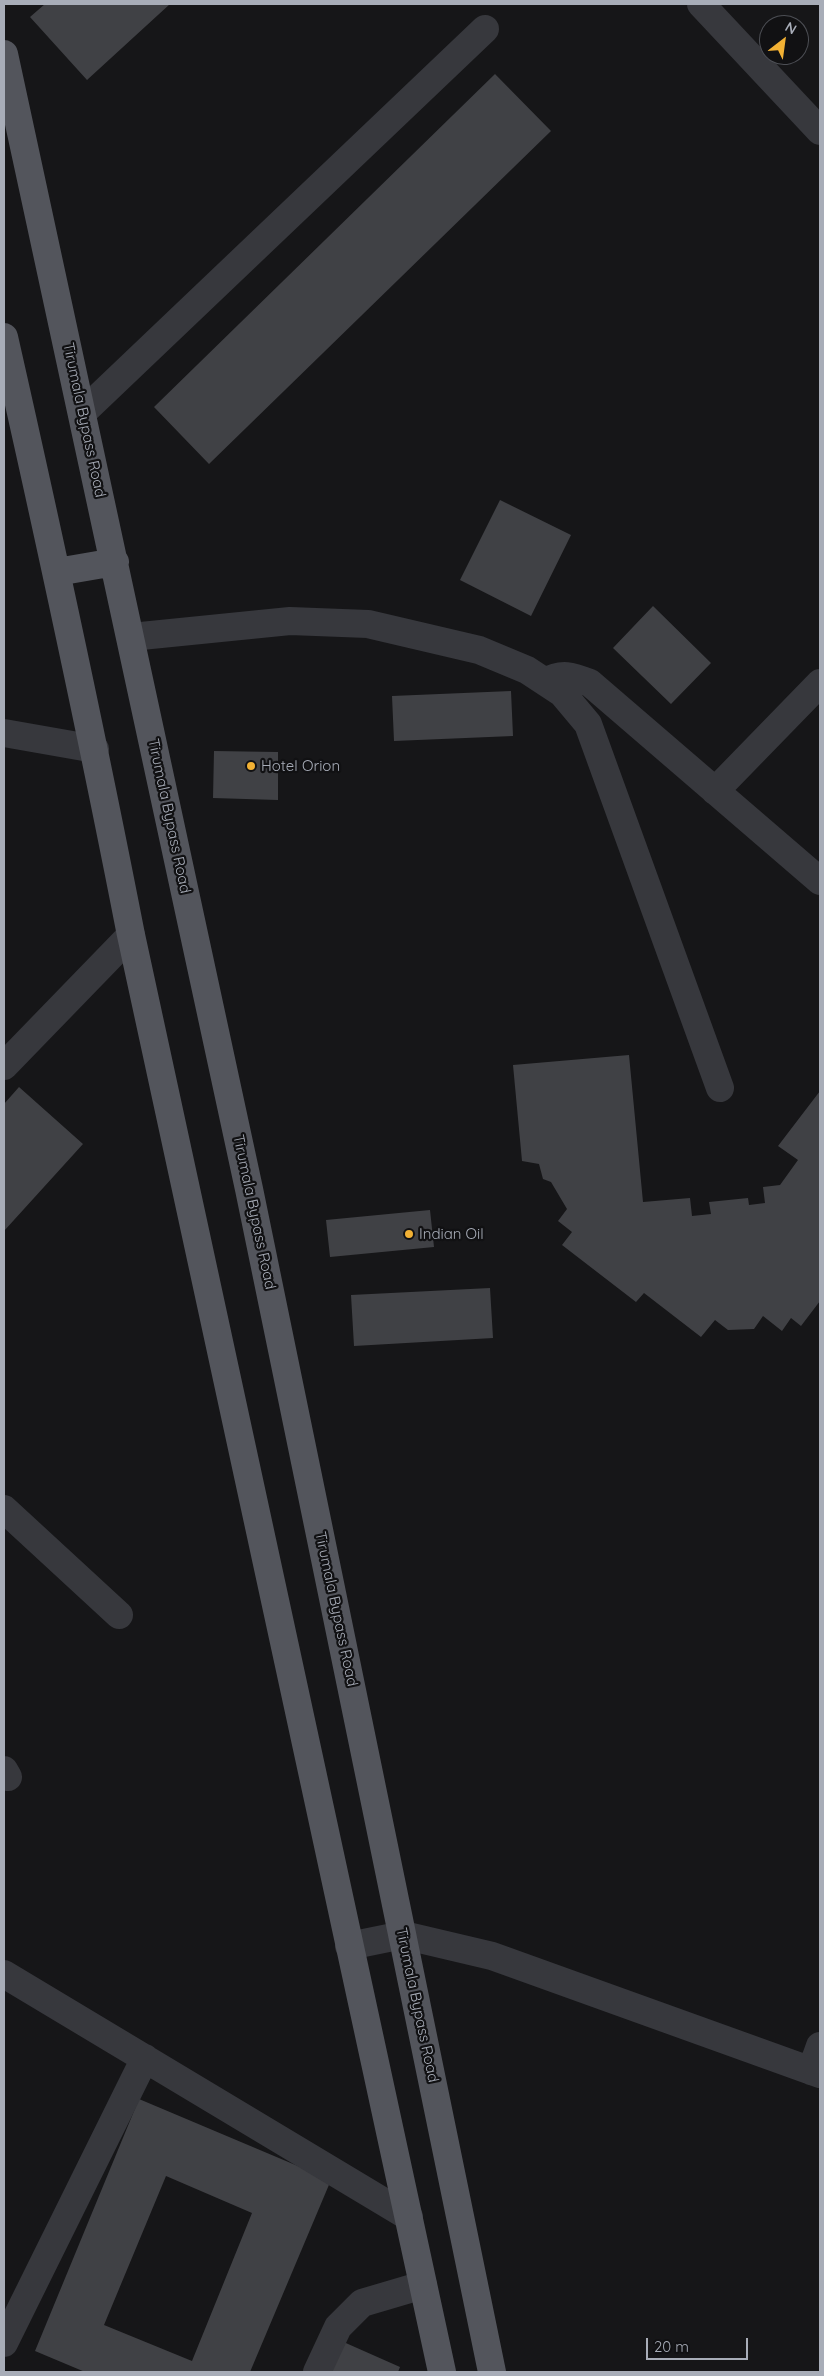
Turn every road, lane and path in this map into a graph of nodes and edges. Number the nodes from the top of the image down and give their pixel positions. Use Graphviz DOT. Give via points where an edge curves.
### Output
graph roads {
  1 [pos="701,4"];
  2 [pos="485,29"];
  3 [pos="4,54"];
  4 [pos="820,131"];
  5 [pos="4,338"];
  6 [pos="82,413"];
  7 [pos="115,562"];
  8 [pos="57,572"];
  9 [pos="131,637"];
  10 [pos="545,682"];
  11 [pos="820,683"];
  12 [pos="4,733"];
  13 [pos="95,749"];
  14 [pos="715,791"];
  15 [pos="820,881"];
  16 [pos="131,936"];
  17 [pos="4,1066"];
  18 [pos="720,1088"];
  19 [pos="4,1509"];
  20 [pos="119,1615"];
  21 [pos="403,1936"];
  22 [pos="349,1946"];
  23 [pos="4,1974"];
  24 [pos="145,2058"];
  25 [pos="817,2064"];
  26 [pos="409,2218"];
  27 [pos="423,2285"];
  28 [pos="14,2298"];
  29 [pos="4,2343"];
  30 [pos="317,2372"];
  31 [pos="442,2372"];
  32 [pos="492,2372"];
  1 -- 4 [label="street"];
  2 -- 6 [label="street"];
  3 -- 6 [label="main road, Tirumala Bypass Road"];
  5 -- 8 [label="main road"];
  6 -- 7 [label="main road, Tirumala Bypass Road"];
  7 -- 8 [label="main road"];
  7 -- 9 [label="main road, Tirumala Bypass Road"];
  8 -- 13 [label="main road"];
  9 -- 10 [label="street" via="290,621 368,624 479,650 527,670"];
  9 -- 21 [label="main road, Tirumala Bypass Road"];
  10 -- 14 [label="street" via="563,674 590,684"];
  10 -- 18 [label="street" via="562,693 588,724"];
  11 -- 14 [label="street"];
  12 -- 13 [label="street"];
  13 -- 16 [label="main road"];
  14 -- 15 [label="street"];
  16 -- 17 [label="street"];
  16 -- 22 [label="main road"];
  19 -- 20 [label="street"];
  21 -- 22 [label="street"];
  21 -- 25 [label="street" via="492,1956"];
  21 -- 32 [label="main road, Tirumala Bypass Road"];
  22 -- 26 [label="main road"];
  23 -- 24 [label="street"];
  24 -- 26 [label="street"];
  24 -- 28 [label="street"];
  26 -- 27 [label="main road"];
  27 -- 30 [label="street" via="362,2303 338,2327"];
  27 -- 31 [label="main road"];
  28 -- 29 [label="street"];
}
